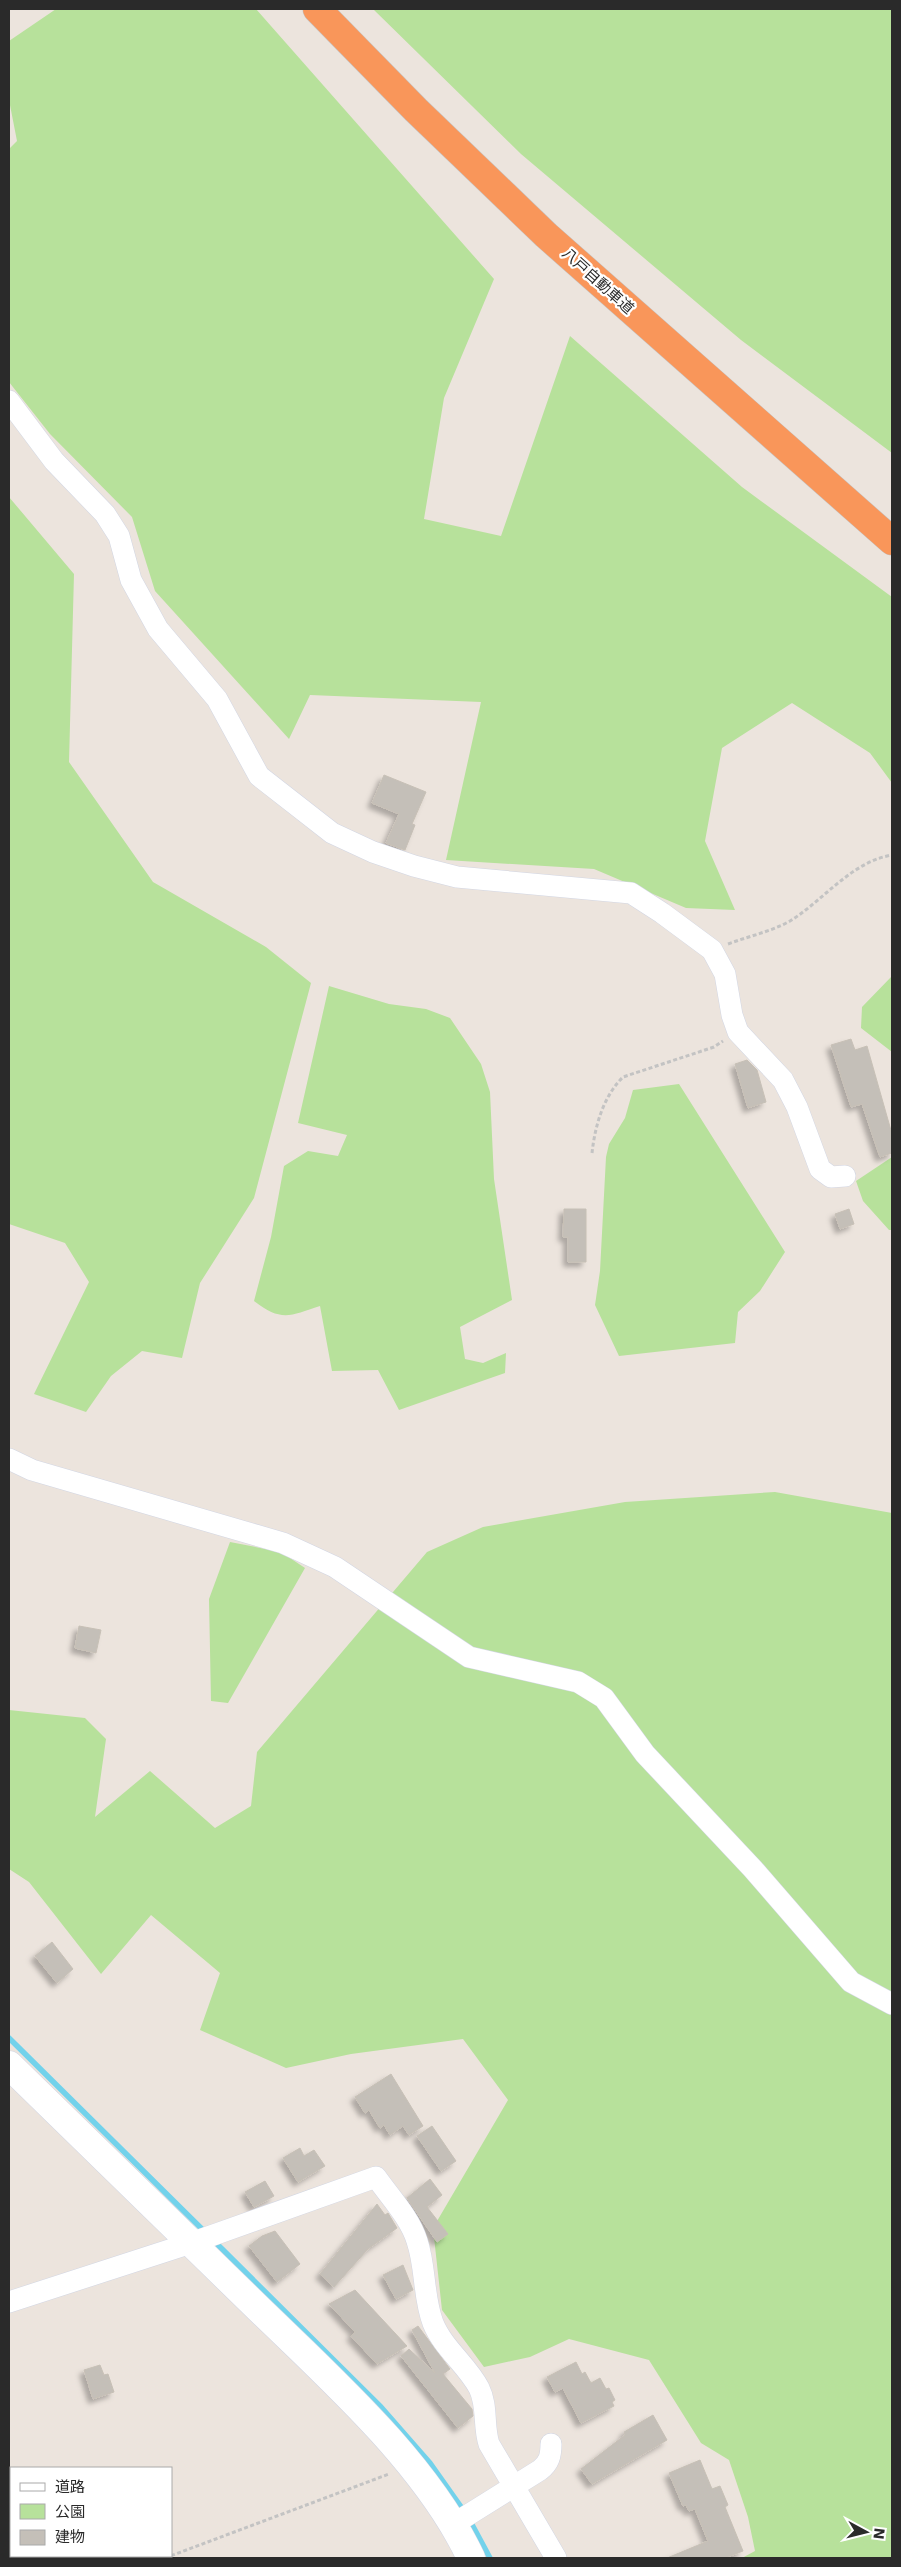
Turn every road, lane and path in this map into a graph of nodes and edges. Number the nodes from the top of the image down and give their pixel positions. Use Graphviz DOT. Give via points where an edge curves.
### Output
graph roads {
  1 [pos="317,9"];
  2 [pos="9,401"];
  3 [pos="892,541"];
  4 [pos="892,855"];
  5 [pos="712,950"];
  6 [pos="738,1032"];
  7 [pos="592,1153"];
  8 [pos="846,1176"];
  9 [pos="9,1459"];
  10 [pos="892,2004"];
  11 [pos="9,2065"];
  12 [pos="191,2243"];
  13 [pos="9,2302"];
  14 [pos="551,2444"];
  15 [pos="411,2466"];
  16 [pos="514,2487"];
  17 [pos="452,2525"];
  18 [pos="172,2555"];
  19 [pos="471,2558"];
  20 [pos="556,2558"];
  1 -- 3 [label="highway, 八戸自動車道" via="546,235"];
  2 -- 5 [label="street" via="54,461 105,514 119,536 131,580 158,630 217,699 259,776 288,801 332,833 414,866 457,877 631,893"];
  4 -- 5 [label="path" via="876,858 854,870 789,921 763,934"];
  5 -- 6 [label="street" via="725,974"];
  6 -- 7 [label="path" via="714,1047 622,1077 604,1107"];
  6 -- 8 [label="street" via="784,1080 798,1107 820,1169 831,1178"];
  9 -- 10 [label="street" via="32,1470 283,1543 335,1567 470,1657 578,1682 604,1698 644,1754 753,1869 851,1982"];
  11 -- 12 [label="street"];
  12 -- 13 [label="street"];
  12 -- 15 [label="street" via="332,2380"];
  12 -- 16 [label="street" via="376,2177 417,2240 433,2322 438,2334 473,2377 480,2391 486,2435"];
  14 -- 16 [label="street" via="548,2464"];
  15 -- 17 [label="street"];
  15 -- 18 [label="path"];
  16 -- 17 [label="street"];
  16 -- 20 [label="street"];
  17 -- 19 [label="street"];
}
